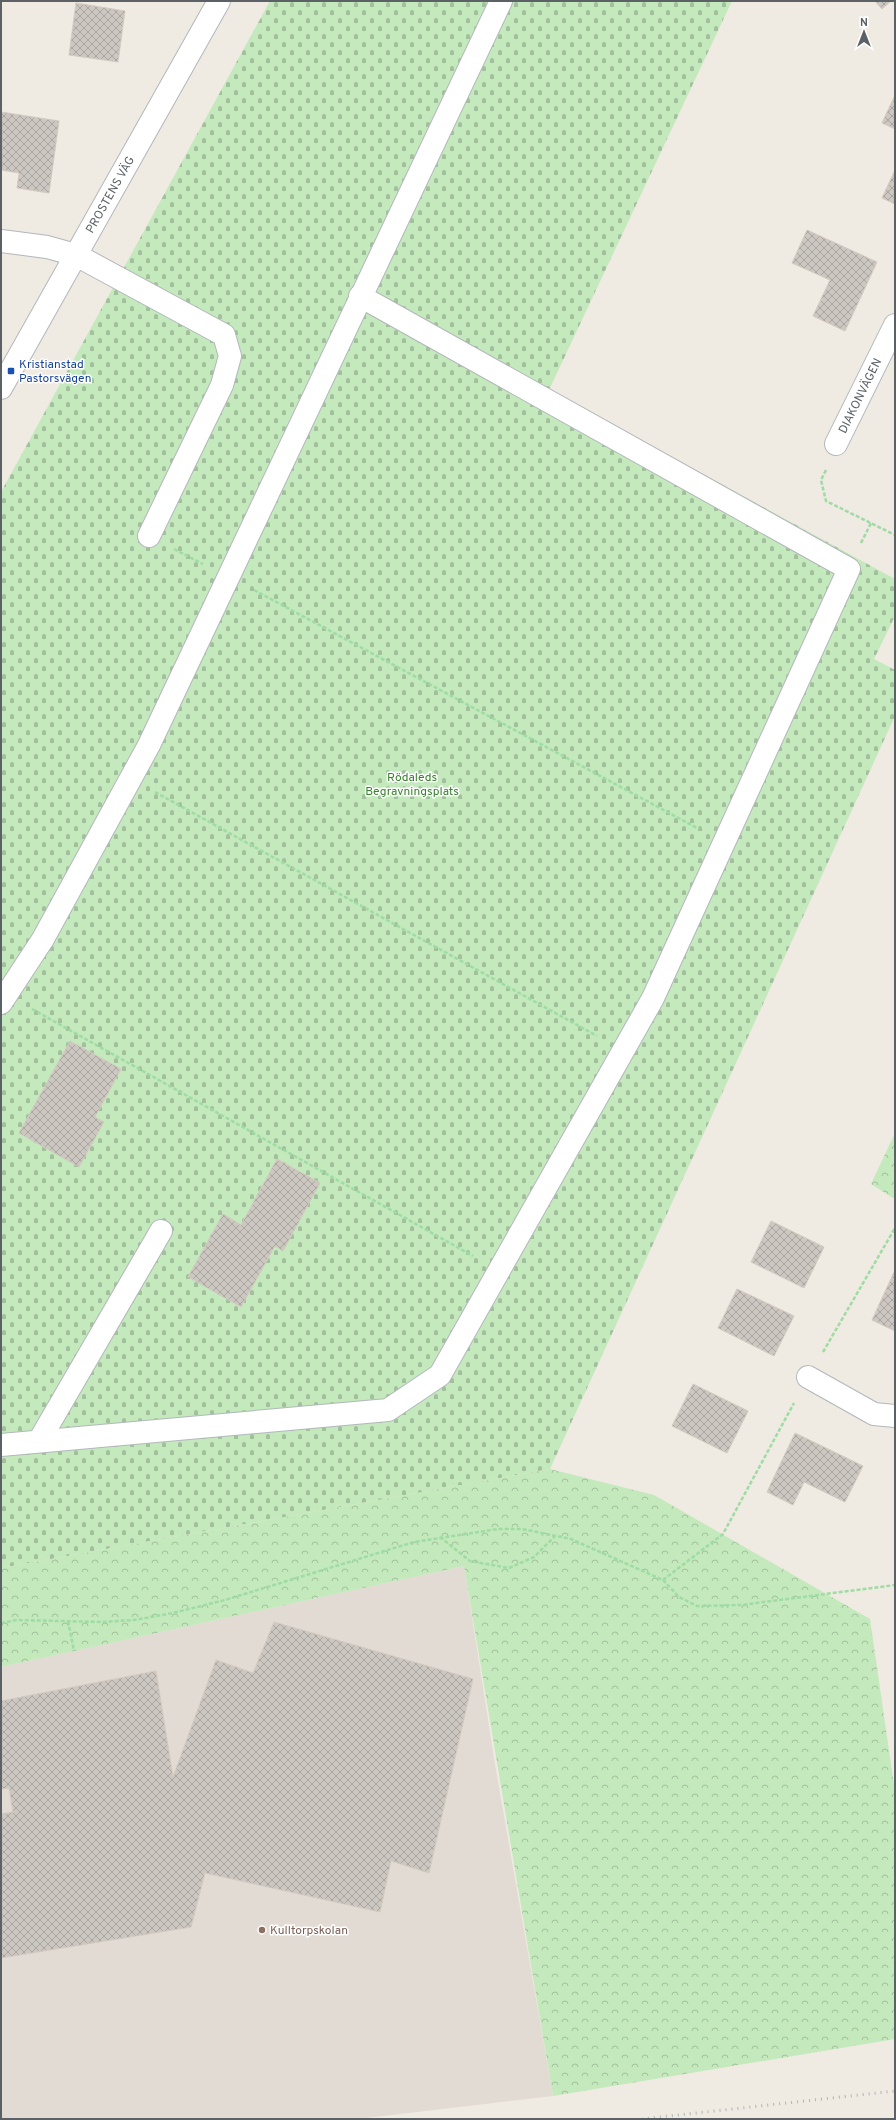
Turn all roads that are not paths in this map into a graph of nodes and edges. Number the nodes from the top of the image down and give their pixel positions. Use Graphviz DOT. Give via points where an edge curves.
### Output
graph roads {
  1 [pos="219,1"];
  2 [pos="501,1"];
  3 [pos="1,241"];
  4 [pos="76,255"];
  5 [pos="360,296"];
  6 [pos="895,325"];
  7 [pos="1,388"];
  8 [pos="836,444"];
  9 [pos="149,536"];
  10 [pos="4,999"];
  11 [pos="161,1231"];
  12 [pos="808,1377"];
  13 [pos="895,1416"];
  14 [pos="39,1441"];
  15 [pos="1,1445"];
  1 -- 4 [label="street, PROSTENS VÄG"];
  2 -- 5 [label="street"];
  3 -- 4 [label="street" via="47,247"];
  4 -- 7 [label="street, PROSTENS VÄG"];
  4 -- 9 [label="street" via="224,335 230,356 216,400"];
  5 -- 10 [label="street" via="148,745 43,939"];
  5 -- 14 [label="street" via="849,569 653,998 440,1375 388,1410"];
  6 -- 8 [label="street, DIAKONVÄGEN"];
  11 -- 14 [label="street"];
  12 -- 13 [label="street" via="874,1414"];
  14 -- 15 [label="street"];
}
